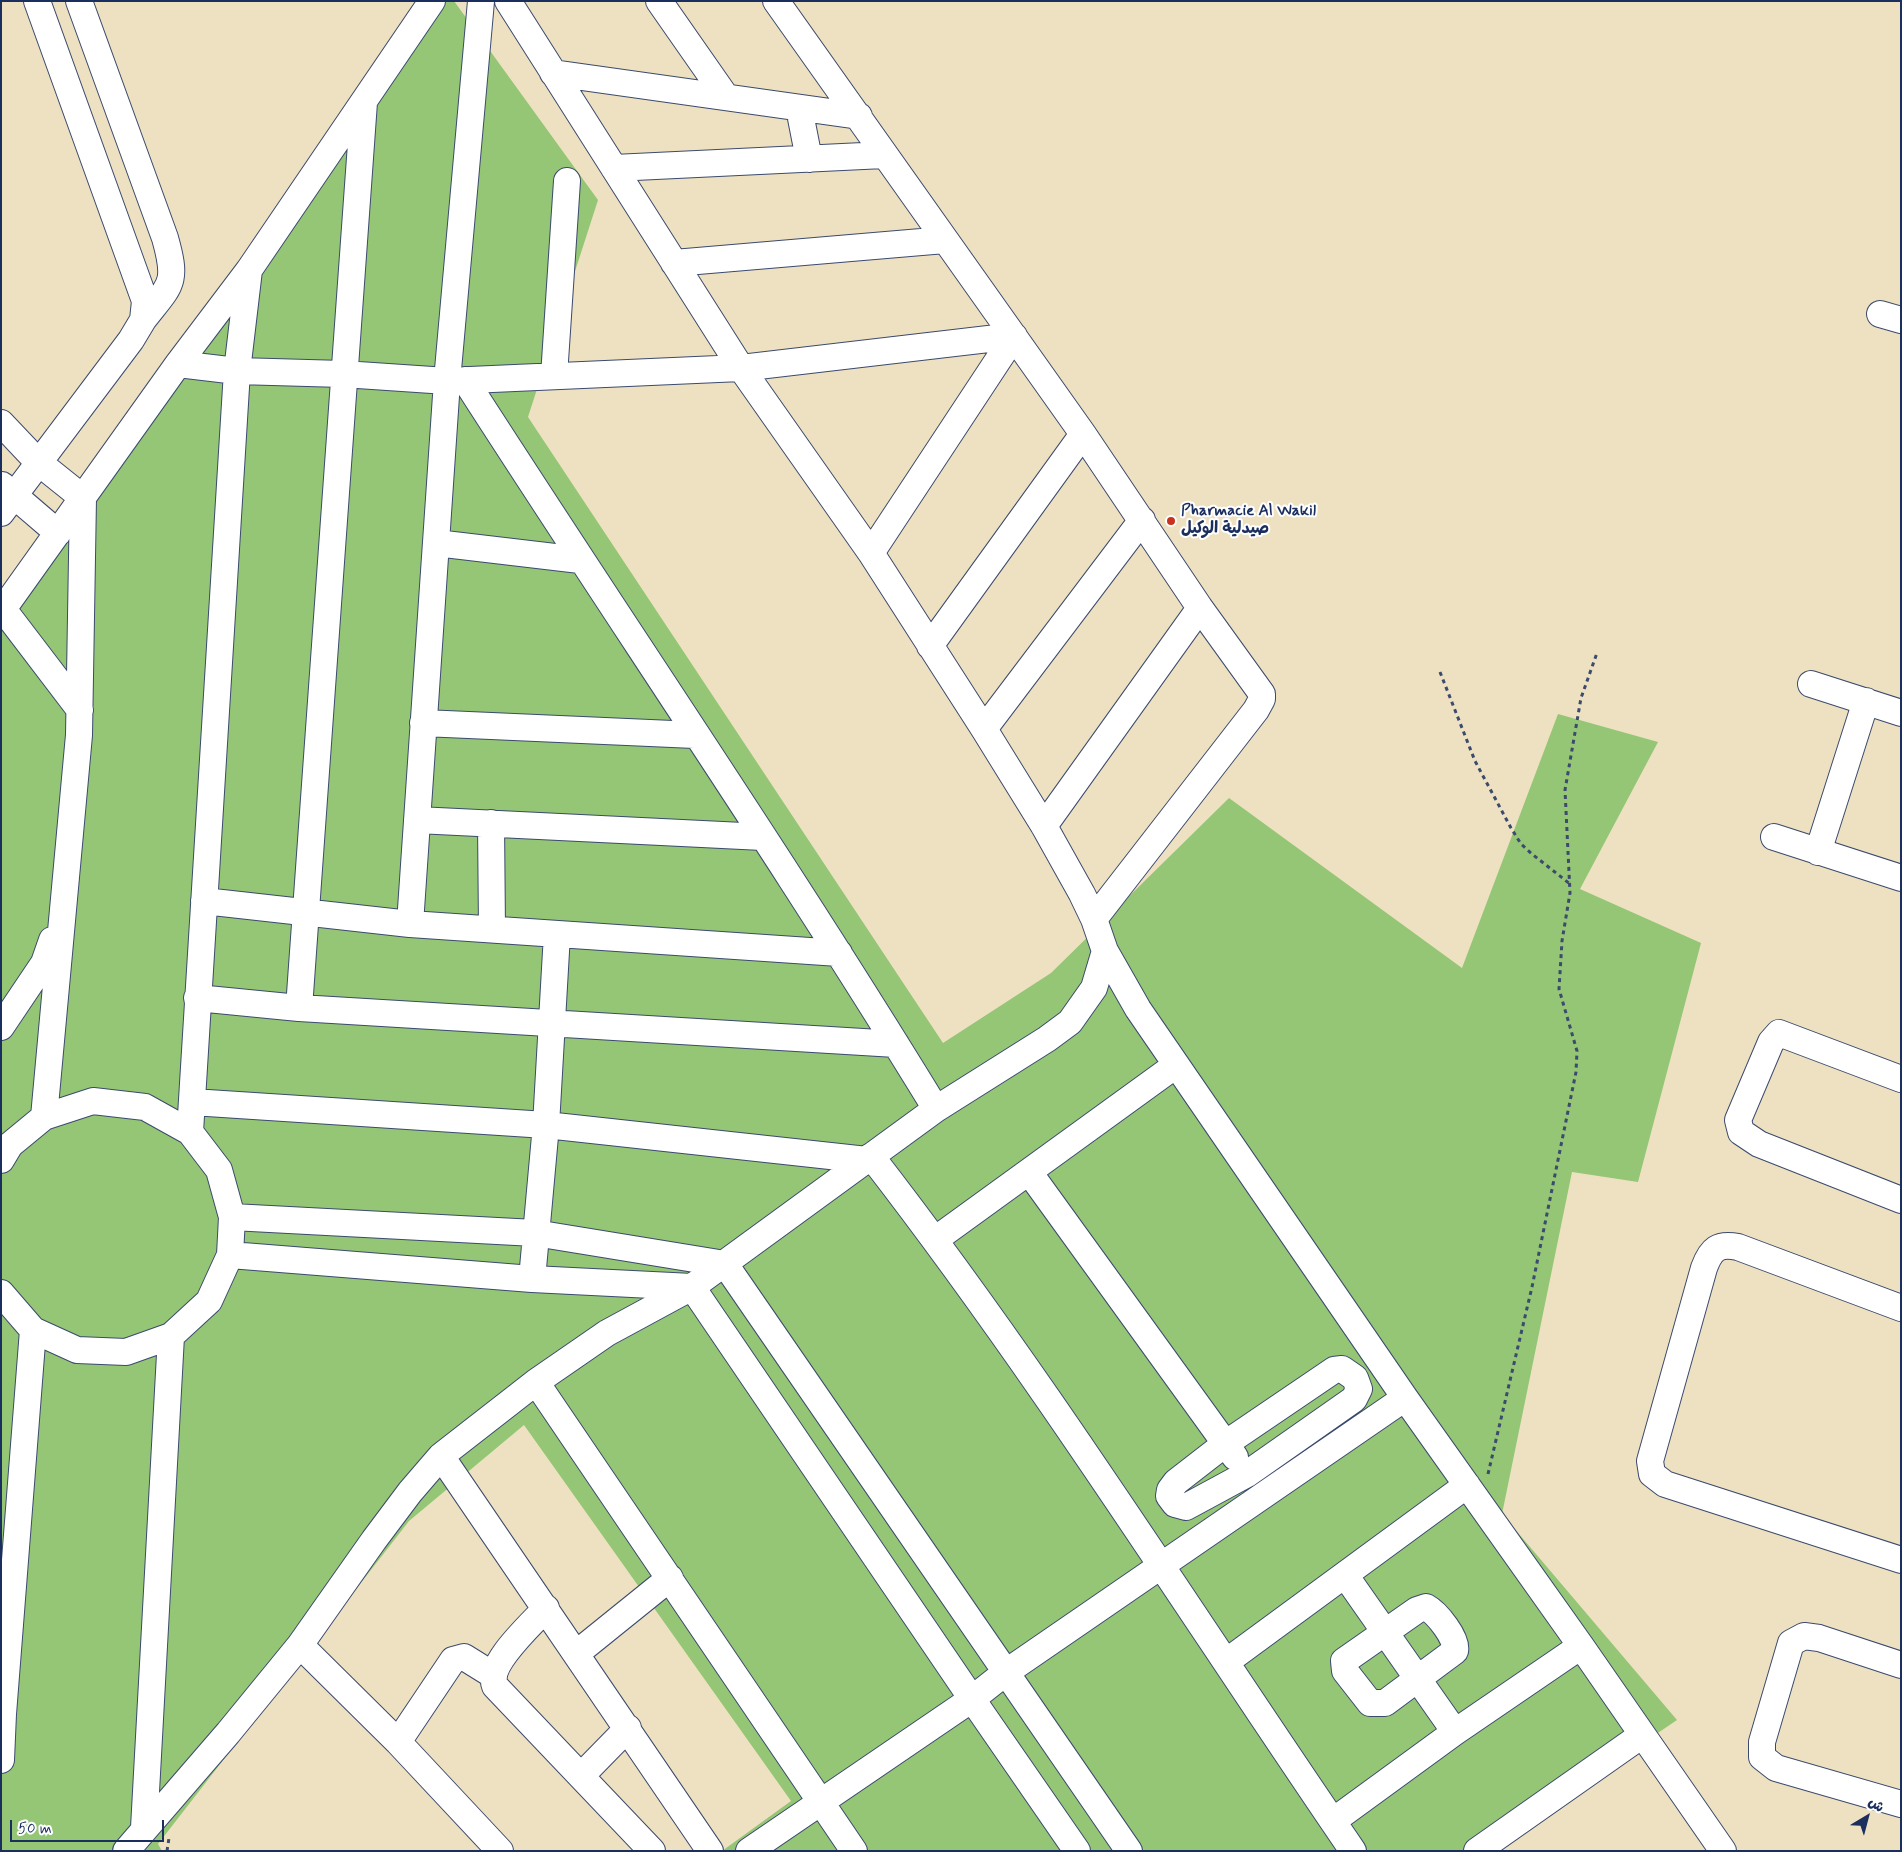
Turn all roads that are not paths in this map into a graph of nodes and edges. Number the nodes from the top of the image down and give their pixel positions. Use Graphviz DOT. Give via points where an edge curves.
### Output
graph roads {
  1 [pos="37,1"];
  2 [pos="79,1"];
  3 [pos="432,1"];
  4 [pos="481,1"];
  5 [pos="508,1"];
  6 [pos="659,1"];
  7 [pos="776,1"];
  8 [pos="553,73"];
  9 [pos="726,97"];
  10 [pos="364,102"];
  11 [pos="799,108"];
  12 [pos="859,116"];
  13 [pos="884,155"];
  14 [pos="809,159"];
  15 [pos="614,168"];
  16 [pos="567,181"];
  17 [pos="945,240"];
  18 [pos="674,263"];
  19 [pos="249,270"];
  20 [pos="143,320"];
  21 [pos="1014,336"];
  22 [pos="178,364"];
  23 [pos="741,368"];
  24 [pos="238,371"];
  25 [pos="343,374"];
  26 [pos="554,376"];
  27 [pos="456,380"];
  28 [pos="1,423"];
  29 [pos="1083,434"];
  30 [pos="38,462"];
  31 [pos="5,498"];
  32 [pos="83,498"];
  33 [pos="1142,520"];
  34 [pos="58,533"];
  35 [pos="436,543"];
  36 [pos="871,553"];
  37 [pos="580,560"];
  38 [pos="1200,608"];
  39 [pos="2,610"];
  40 [pos="930,646"];
  41 [pos="1811,684"];
  42 [pos="1866,701"];
  43 [pos="80,710"];
  44 [pos="1901,713"];
  45 [pos="423,723"];
  46 [pos="984,729"];
  47 [pos="695,735"];
  48 [pos="417,820"];
  49 [pos="491,823"];
  50 [pos="1044,826"];
  51 [pos="763,837"];
  52 [pos="1774,837"];
  53 [pos="1818,852"];
  54 [pos="1901,878"];
  55 [pos="204,901"];
  56 [pos="307,912"];
  57 [pos="61,917"];
  58 [pos="1094,919"];
  59 [pos="410,924"];
  60 [pos="492,929"];
  61 [pos="557,934"];
  62 [pos="1105,951"];
  63 [pos="839,953"];
  64 [pos="197,998"];
  65 [pos="299,1008"];
  66 [pos="551,1024"];
  67 [pos="1,1027"];
  68 [pos="896,1044"];
  69 [pos="1176,1066"];
  70 [pos="1901,1079"];
  71 [pos="192,1102"];
  72 [pos="936,1109"];
  73 [pos="44,1117"];
  74 [pos="546,1125"];
  75 [pos="190,1132"];
  76 [pos="869,1158"];
  77 [pos="1,1160"];
  78 [pos="1029,1172"];
  79 [pos="1901,1200"];
  80 [pos="232,1217"];
  81 [pos="535,1233"];
  82 [pos="936,1239"];
  83 [pos="230,1254"];
  84 [pos="725,1264"];
  85 [pos="532,1279"];
  86 [pos="692,1287"];
  87 [pos="1,1293"];
  88 [pos="1901,1308"];
  89 [pos="33,1330"];
  90 [pos="171,1336"];
  91 [pos="536,1382"];
  92 [pos="1405,1398"];
  93 [pos="1225,1444"];
  94 [pos="441,1456"];
  95 [pos="1247,1474"];
  96 [pos="10,1489"];
  97 [pos="1474,1494"];
  98 [pos="1262,1496"];
  99 [pos="1901,1560"];
  100 [pos="1161,1565"];
  101 [pos="1345,1575"];
  102 [pos="670,1578"];
  103 [pos="546,1608"];
  104 [pos="1384,1632"];
  105 [pos="300,1645"];
  106 [pos="1581,1646"];
  107 [pos="577,1654"];
  108 [pos="1226,1662"];
  109 [pos="1901,1665"];
  110 [pos="1005,1673"];
  111 [pos="493,1675"];
  112 [pos="1418,1680"];
  113 [pos="972,1699"];
  114 [pos="2,1714"];
  115 [pos="628,1728"];
  116 [pos="1455,1732"];
  117 [pos="1642,1735"];
  118 [pos="398,1742"];
  119 [pos="1,1760"];
  120 [pos="582,1775"];
  121 [pos="820,1803"];
  122 [pos="1901,1804"];
  123 [pos="1332,1821"];
  124 [pos="144,1828"];
  125 [pos="126,1851"];
  126 [pos="500,1851"];
  127 [pos="652,1851"];
  128 [pos="710,1851"];
  129 [pos="749,1851"];
  130 [pos="854,1851"];
  131 [pos="1077,1851"];
  132 [pos="1129,1851"];
  133 [pos="1353,1851"];
  134 [pos="1477,1851"];
  135 [pos="1724,1851"];
  1 -- 20 [label="street" via="140,282 145,302"];
  2 -- 20 [label="street" via="166,238 172,264 170,286"];
  3 -- 10 [label="street"];
  4 -- 27 [label="street"];
  5 -- 8 [label="street"];
  6 -- 9 [label="street"];
  7 -- 12 [label="street"];
  8 -- 9 [label="street"];
  8 -- 15 [label="street"];
  9 -- 11 [label="street"];
  10 -- 19 [label="street"];
  10 -- 25 [label="street"];
  11 -- 12 [label="street"];
  11 -- 14 [label="street"];
  12 -- 13 [label="street"];
  13 -- 14 [label="street"];
  13 -- 17 [label="street"];
  14 -- 15 [label="street"];
  15 -- 18 [label="street"];
  16 -- 26 [label="street"];
  17 -- 18 [label="street"];
  17 -- 21 [label="street"];
  18 -- 23 [label="street"];
  19 -- 22 [label="street"];
  19 -- 24 [label="street"];
  20 -- 30 [label="street" via="132,340"];
  21 -- 23 [label="street"];
  21 -- 29 [label="street"];
  21 -- 36 [label="street"];
  22 -- 24 [label="street"];
  22 -- 32 [label="street"];
  23 -- 26 [label="street"];
  23 -- 36 [label="street"];
  24 -- 25 [label="street"];
  24 -- 55 [label="street"];
  25 -- 27 [label="street"];
  25 -- 56 [label="street"];
  26 -- 27 [label="street"];
  27 -- 35 [label="street"];
  27 -- 37 [label="street"];
  28 -- 30 [label="street"];
  29 -- 33 [label="street"];
  29 -- 40 [label="street"];
  30 -- 31 [label="street"];
  30 -- 32 [label="street"];
  31 -- 34 [label="street"];
  32 -- 34 [label="street"];
  32 -- 43 [label="street"];
  33 -- 38 [label="street"];
  33 -- 46 [label="street"];
  34 -- 39 [label="street"];
  35 -- 37 [label="street"];
  35 -- 45 [label="street"];
  36 -- 40 [label="street"];
  37 -- 47 [label="street"];
  38 -- 50 [label="street"];
  38 -- 58 [label="street" via="1260,690 1262,699"];
  39 -- 43 [label="street"];
  40 -- 46 [label="street"];
  41 -- 42 [label="street"];
  42 -- 44 [label="street"];
  42 -- 53 [label="street"];
  43 -- 57 [label="street" via="72,827"];
  45 -- 47 [label="street"];
  45 -- 48 [label="street"];
  46 -- 50 [label="street"];
  47 -- 51 [label="street"];
  48 -- 49 [label="street"];
  48 -- 59 [label="street"];
  49 -- 51 [label="street"];
  49 -- 60 [label="street"];
  50 -- 58 [label="street"];
  51 -- 63 [label="street"];
  52 -- 53 [label="street"];
  53 -- 54 [label="street"];
  55 -- 56 [label="street"];
  55 -- 64 [label="street"];
  56 -- 59 [label="street"];
  56 -- 65 [label="street"];
  57 -- 67 [label="street" via="44,963"];
  57 -- 73 [label="street"];
  58 -- 62 [label="street"];
  59 -- 60 [label="street"];
  60 -- 61 [label="street"];
  61 -- 63 [label="street"];
  61 -- 66 [label="street"];
  62 -- 69 [label="street"];
  62 -- 72 [label="street" via="1094,988 1070,1022"];
  63 -- 68 [label="street"];
  64 -- 65 [label="street"];
  64 -- 71 [label="street"];
  65 -- 66 [label="street"];
  66 -- 68 [label="street"];
  66 -- 74 [label="street"];
  68 -- 72 [label="street"];
  69 -- 78 [label="street"];
  69 -- 92 [label="street"];
  70 -- 79 [label="street" via="1779,1033 1771,1042 1738,1120 1741,1132 1759,1144"];
  71 -- 74 [label="street"];
  71 -- 75 [label="street"];
  72 -- 76 [label="street"];
  73 -- 75 [label="street" via="102,1102 145,1107"];
  73 -- 77 [label="street" via="10,1145"];
  74 -- 76 [label="street"];
  74 -- 81 [label="street"];
  75 -- 80 [label="street" via="219,1170"];
  76 -- 82 [label="street"];
  76 -- 84 [label="street"];
  78 -- 82 [label="street"];
  78 -- 93 [label="street"];
  80 -- 81 [label="street"];
  80 -- 83 [label="street"];
  81 -- 84 [label="street"];
  81 -- 85 [label="street"];
  82 -- 100 [label="street"];
  83 -- 85 [label="street"];
  83 -- 90 [label="street" via="209,1301"];
  84 -- 86 [label="street"];
  84 -- 110 [label="street"];
  85 -- 86 [label="street"];
  86 -- 91 [label="street" via="607,1333"];
  86 -- 113 [label="street"];
  87 -- 89 [label="street"];
  88 -- 99 [label="street" via="1738,1247 1716,1247 1704,1268 1650,1461 1652,1474 1665,1484"];
  89 -- 90 [label="street" via="77,1350 126,1352"];
  89 -- 96 [label="street"];
  90 -- 124 [label="street"];
  91 -- 94 [label="street"];
  91 -- 102 [label="street"];
  92 -- 97 [label="street"];
  92 -- 98 [label="street"];
  93 -- 95 [label="street"];
  93 -- 95 [label="street" via="1176,1482 1169,1496 1175,1504 1186,1507"];
  93 -- 95 [label="street" via="1334,1370 1342,1369 1355,1378 1359,1389 1354,1400"];
  94 -- 103 [label="street"];
  94 -- 105 [label="street" via="395,1512"];
  95 -- 98 [label="street"];
  96 -- 114 [label="street"];
  97 -- 101 [label="street"];
  97 -- 106 [label="street"];
  98 -- 100 [label="street"];
  100 -- 108 [label="street"];
  100 -- 110 [label="street"];
  101 -- 104 [label="street"];
  101 -- 108 [label="street"];
  102 -- 107 [label="street"];
  102 -- 121 [label="street"];
  103 -- 107 [label="street"];
  103 -- 111 [label="street" via="497,1663"];
  104 -- 112 [label="street"];
  104 -- 112 [label="street" via="1424,1607 1434,1614 1454,1640 1456,1649 1453,1654"];
  104 -- 112 [label="street" via="1345,1658 1345,1671 1364,1697 1374,1704 1385,1702"];
  105 -- 118 [label="street"];
  105 -- 124 [label="street"];
  106 -- 116 [label="street"];
  106 -- 117 [label="street"];
  107 -- 115 [label="street"];
  108 -- 123 [label="street"];
  109 -- 122 [label="street" via="1819,1638 1804,1636 1791,1643 1762,1742 1762,1757 1776,1768"];
  110 -- 113 [label="street"];
  110 -- 132 [label="street"];
  111 -- 118 [label="street" via="464,1657 453,1660"];
  111 -- 120 [label="street" via="498,1691"];
  112 -- 116 [label="street"];
  113 -- 121 [label="street"];
  113 -- 131 [label="street"];
  114 -- 119 [label="street"];
  115 -- 120 [label="street"];
  115 -- 128 [label="street"];
  116 -- 123 [label="street"];
  117 -- 134 [label="street"];
  117 -- 135 [label="street"];
  118 -- 126 [label="street"];
  120 -- 127 [label="street"];
  121 -- 129 [label="street"];
  121 -- 130 [label="street"];
  123 -- 133 [label="street"];
  124 -- 125 [label="street"];
}
